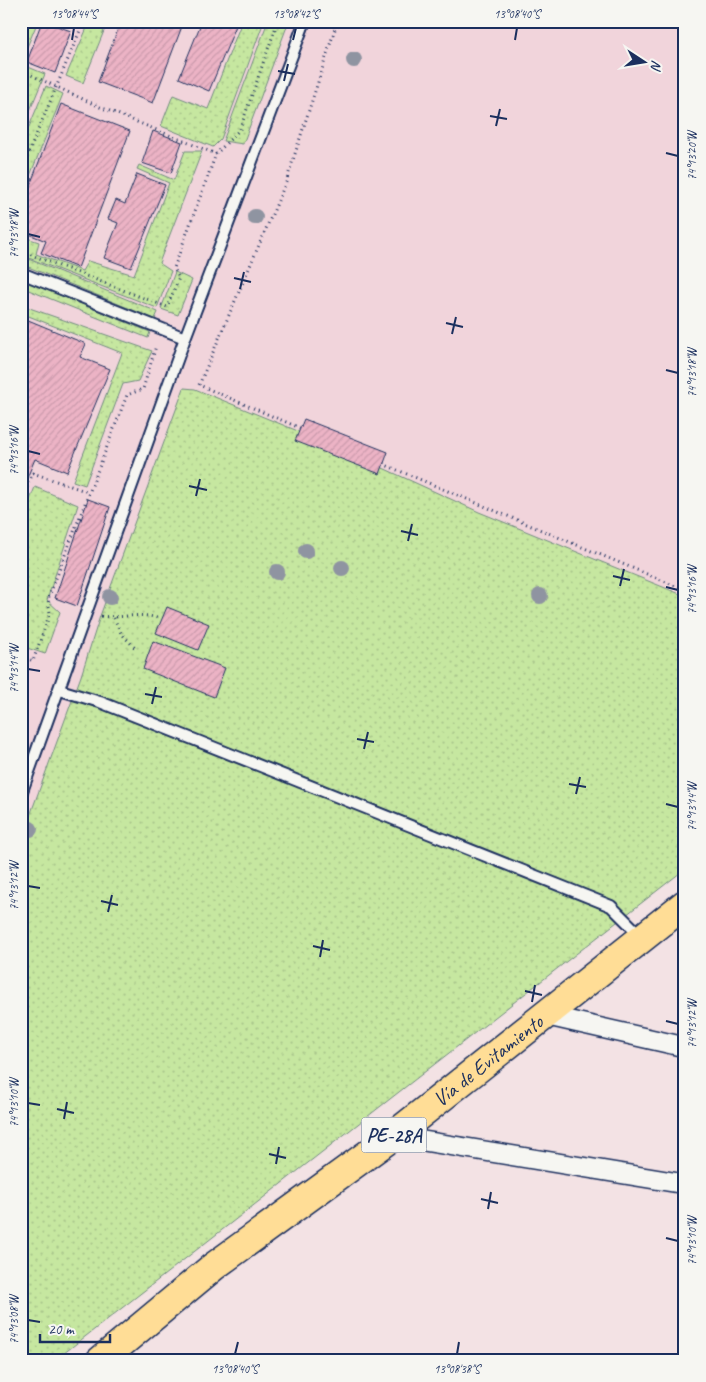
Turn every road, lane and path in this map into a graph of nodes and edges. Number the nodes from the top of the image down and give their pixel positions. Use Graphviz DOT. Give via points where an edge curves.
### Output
graph roads {
  1 [pos="84,21"];
  2 [pos="278,21"];
  3 [pos="305,21"];
  4 [pos="343,21"];
  5 [pos="21,65"];
  6 [pos="57,86"];
  7 [pos="216,154"];
  8 [pos="21,170"];
  9 [pos="21,251"];
  10 [pos="21,273"];
  11 [pos="185,338"];
  12 [pos="158,346"];
  13 [pos="300,428"];
  14 [pos="383,464"];
  15 [pos="88,492"];
  16 [pos="21,501"];
  17 [pos="685,590"];
  18 [pos="86,613"];
  19 [pos="114,618"];
  20 [pos="157,618"];
  21 [pos="137,650"];
  22 [pos="21,656"];
  23 [pos="60,690"];
  24 [pos="21,794"];
  25 [pos="685,904"];
  26 [pos="642,937"];
  27 [pos="544,1015"];
  28 [pos="685,1047"];
  29 [pos="393,1136"];
  30 [pos="685,1184"];
  31 [pos="100,1361"];
  1 -- 6 [label="path"];
  2 -- 7 [label="path" via="240,129"];
  3 -- 11 [label="lane"];
  4 -- 13 [label="path" via="335,29 286,182 199,385"];
  5 -- 6 [label="path" via="29,74"];
  6 -- 7 [label="path"];
  6 -- 8 [label="path"];
  7 -- 9 [label="path" via="174,268 179,278 167,307"];
  10 -- 11 [label="lane"];
  11 -- 18 [label="lane"];
  12 -- 15 [label="path" via="143,388 127,395"];
  14 -- 17 [label="path"];
  15 -- 16 [label="path" via="33,472"];
  15 -- 22 [label="path" via="48,599 50,613 33,660"];
  18 -- 19 [label="path"];
  18 -- 23 [label="lane"];
  19 -- 20 [label="path"];
  19 -- 21 [label="path" via="121,633"];
  23 -- 24 [label="lane"];
  23 -- 26 [label="lane" via="100,702 612,906"];
  25 -- 26 [label="highway, Vía de Evitamiento / PE-28A"];
  26 -- 27 [label="highway, Vía de Evitamiento / PE-28A"];
  27 -- 28 [label="street"];
  27 -- 29 [label="highway, Vía de Evitamiento / PE-28A"];
  29 -- 30 [label="street"];
  29 -- 31 [label="highway, Vía de Evitamiento / PE-28A" via="213,1267"];
}
